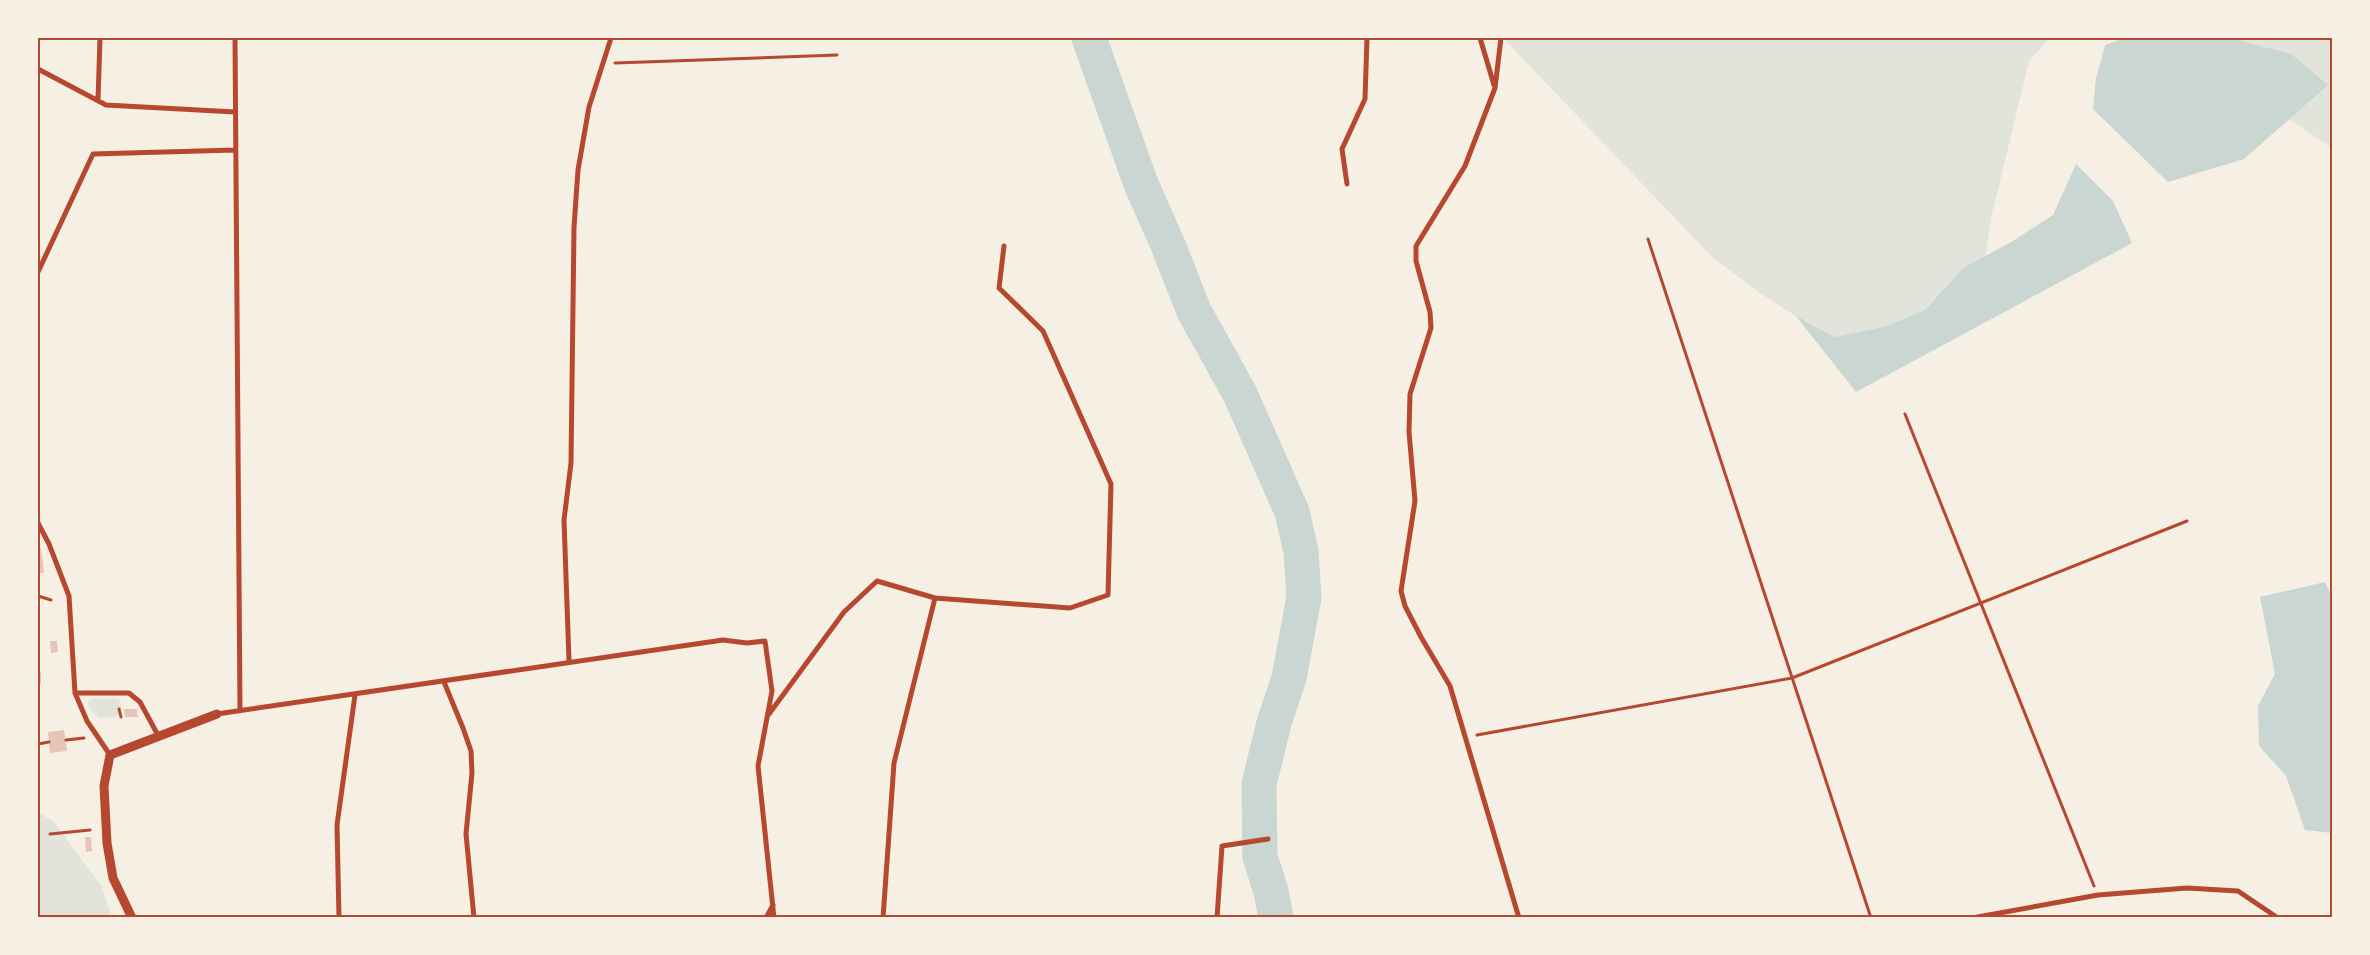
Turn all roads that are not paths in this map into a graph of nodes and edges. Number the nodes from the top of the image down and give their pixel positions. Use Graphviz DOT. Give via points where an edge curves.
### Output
graph roads {
  1 [pos="100,38"];
  2 [pos="235,38"];
  3 [pos="611,38"];
  4 [pos="1367,38"];
  5 [pos="1480,38"];
  6 [pos="1501,38"];
  7 [pos="38,70"];
  8 [pos="1495,88"];
  9 [pos="98,100"];
  10 [pos="235,112"];
  11 [pos="235,150"];
  12 [pos="1347,184"];
  13 [pos="1004,246"];
  14 [pos="38,272"];
  15 [pos="38,523"];
  16 [pos="935,598"];
  17 [pos="569,661"];
  18 [pos="444,682"];
  19 [pos="75,693"];
  20 [pos="355,695"];
  21 [pos="240,711"];
  22 [pos="217,714"];
  23 [pos="767,716"];
  24 [pos="159,736"];
  25 [pos="110,755"];
  26 [pos="1268,839"];
  27 [pos="773,906"];
  28 [pos="132,918"];
  29 [pos="339,918"];
  30 [pos="474,918"];
  31 [pos="766,918"];
  32 [pos="774,918"];
  33 [pos="883,918"];
  34 [pos="1217,918"];
  35 [pos="1519,918"];
  36 [pos="1972,918"];
  37 [pos="2278,918"];
  1 -- 9 [label="street"];
  2 -- 10 [label="street"];
  3 -- 17 [label="street" via="589,107 578,170 574,227 571,463 564,520"];
  4 -- 12 [label="street" via="1364,98 1342,149"];
  5 -- 8 [label="street"];
  6 -- 8 [label="street"];
  7 -- 9 [label="street"];
  8 -- 35 [label="street" via="1465,166 1416,246 1416,261 1430,312 1431,328 1410,394 1409,432 1415,501 1401,591 1405,606 1450,686"];
  9 -- 10 [label="street" via="106,104"];
  10 -- 11 [label="street"];
  11 -- 14 [label="street" via="93,154"];
  11 -- 21 [label="street"];
  13 -- 16 [label="street" via="999,288 1043,331 1110,484 1108,595 1070,608"];
  15 -- 19 [label="street" via="69,596"];
  16 -- 23 [label="street" via="877,582 844,612"];
  16 -- 33 [label="street" via="894,763"];
  17 -- 18 [label="street"];
  17 -- 23 [label="street" via="723,640 764,641 772,691"];
  18 -- 20 [label="street"];
  18 -- 30 [label="street" via="470,751 472,773 466,834"];
  19 -- 24 [label="street" via="130,693 140,702"];
  19 -- 25 [label="street" via="87,721"];
  20 -- 21 [label="street"];
  20 -- 29 [label="street" via="337,825"];
  21 -- 22 [label="street"];
  22 -- 24 [label="street"];
  23 -- 27 [label="street" via="758,766"];
  24 -- 25 [label="street"];
  25 -- 28 [label="street" via="104,786 107,843 113,878"];
  26 -- 34 [label="street" via="1222,846"];
  27 -- 31 [label="street"];
  27 -- 32 [label="street"];
  36 -- 37 [label="street" via="2098,895 2187,888 2238,891"];
}
